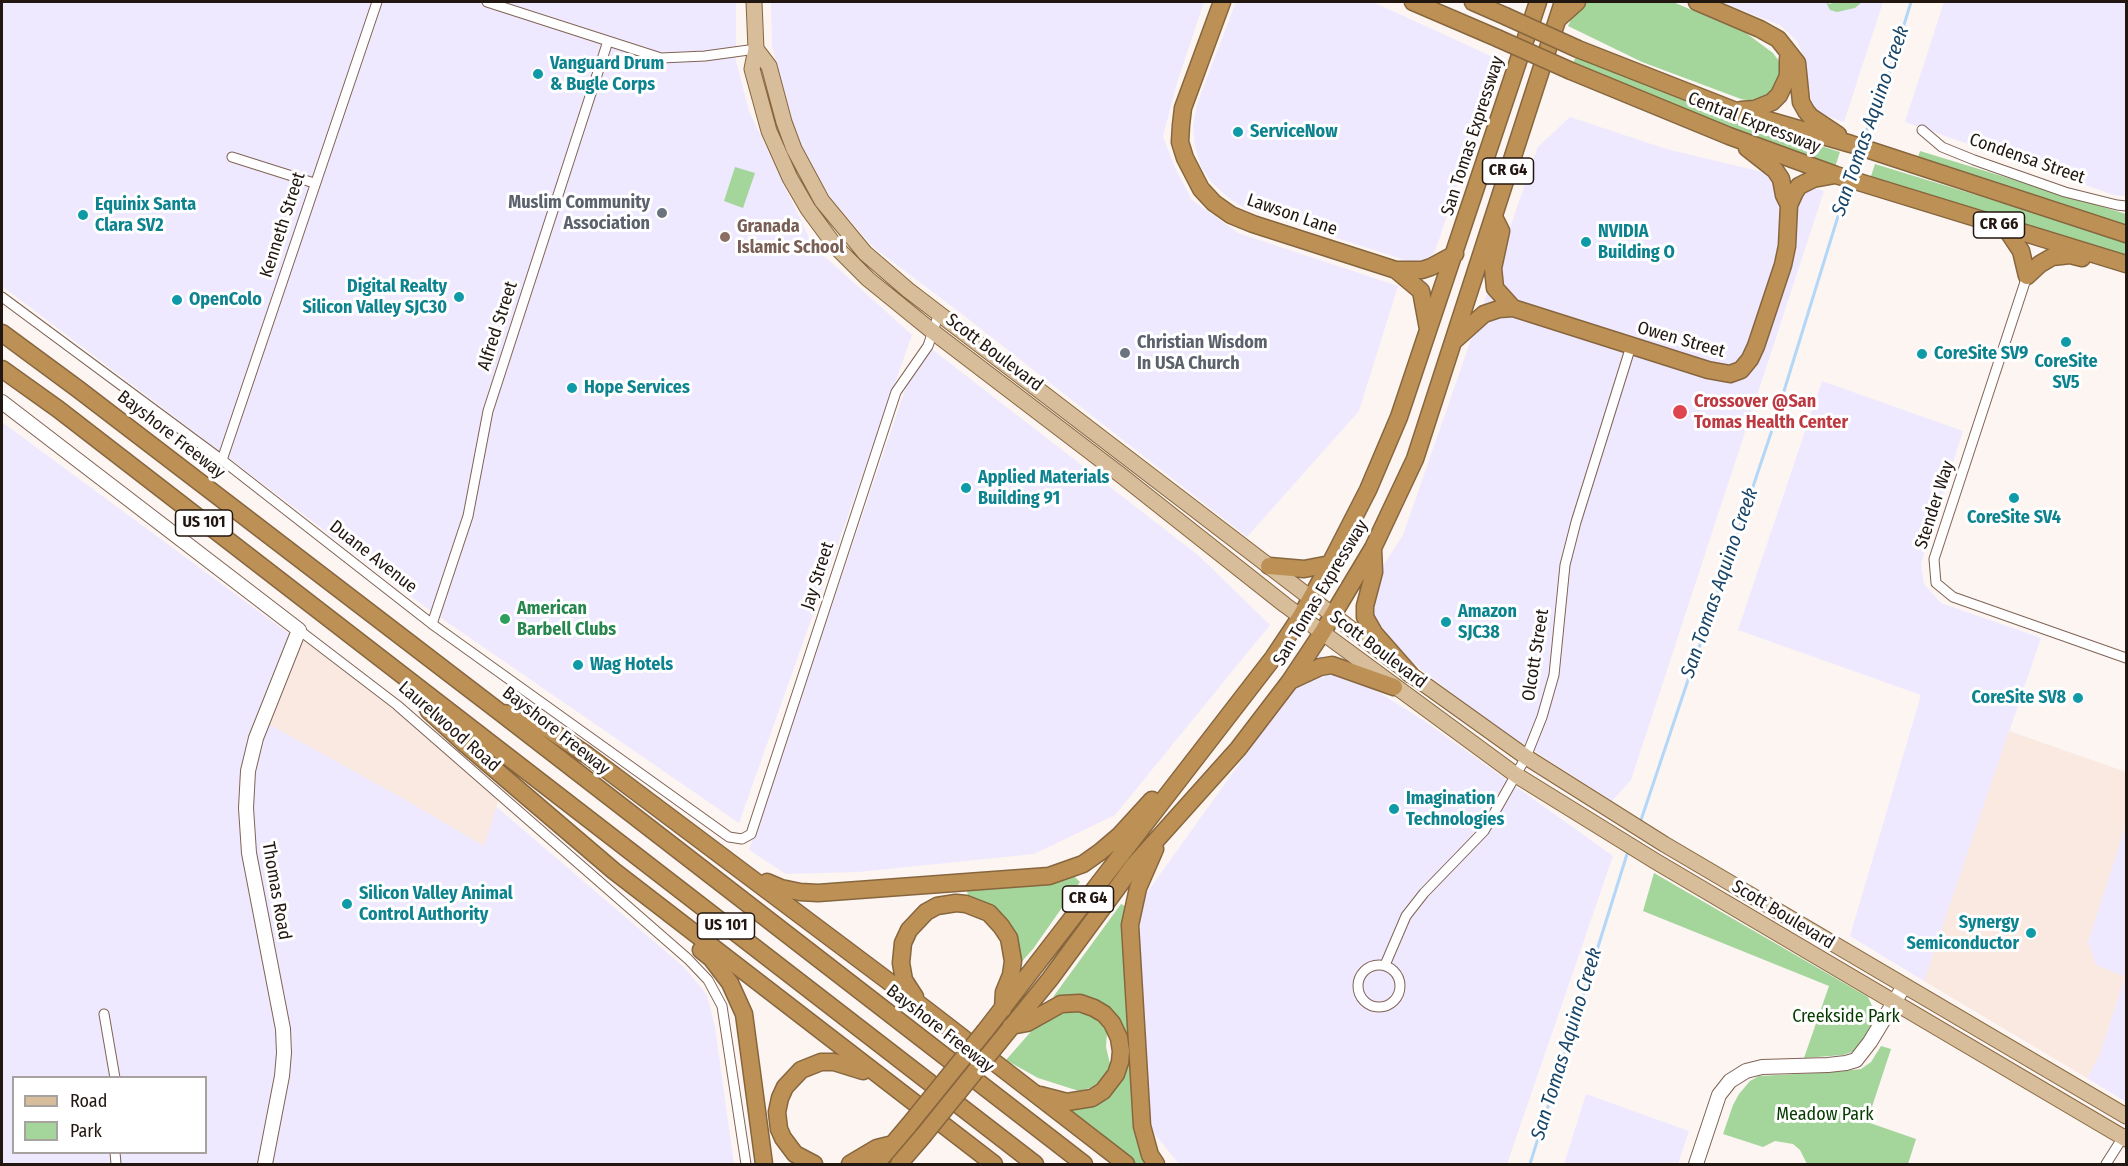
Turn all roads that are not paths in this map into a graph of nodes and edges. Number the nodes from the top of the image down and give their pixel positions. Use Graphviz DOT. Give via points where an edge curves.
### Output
graph roads {
  1 [pos="377,2"];
  2 [pos="487,2"];
  3 [pos="754,2"];
  4 [pos="1222,2"];
  5 [pos="1413,2"];
  6 [pos="1473,2"];
  7 [pos="1563,2"];
  8 [pos="1577,2"];
  9 [pos="1697,2"];
  10 [pos="1537,3"];
  11 [pos="1557,20"];
  12 [pos="608,41"];
  13 [pos="756,49"];
  14 [pos="1788,51"];
  15 [pos="1736,111"];
  16 [pos="1922,130"];
  17 [pos="1729,136"];
  18 [pos="1851,144"];
  19 [pos="232,157"];
  20 [pos="1836,175"];
  21 [pos="314,183"];
  22 [pos="1789,205"];
  23 [pos="2127,206"];
  24 [pos="1494,217"];
  25 [pos="2005,227"];
  26 [pos="2127,234"];
  27 [pos="1455,254"];
  28 [pos="2127,266"];
  29 [pos="1396,270"];
  30 [pos="2027,276"];
  31 [pos="2,297"];
  32 [pos="1513,308"];
  33 [pos="939,313"];
  34 [pos="1428,329"];
  35 [pos="932,331"];
  36 [pos="2,333"];
  37 [pos="1454,341"];
  38 [pos="1631,346"];
  39 [pos="2,369"];
  40 [pos="2,402"];
  41 [pos="222,460"];
  42 [pos="1373,548"];
  43 [pos="1330,564"];
  44 [pos="1269,566"];
  45 [pos="1310,598"];
  46 [pos="1333,615"];
  47 [pos="1301,616"];
  48 [pos="432,624"];
  49 [pos="299,630"];
  50 [pos="1322,633"];
  51 [pos="2127,658"];
  52 [pos="1410,675"];
  53 [pos="1290,681"];
  54 [pos="1394,687"];
  55 [pos="417,688"];
  56 [pos="501,713"];
  57 [pos="1526,758"];
  58 [pos="1516,775"];
  59 [pos="1173,788"];
  60 [pos="1161,833"];
  61 [pos="729,837"];
  62 [pos="730,860"];
  63 [pos="614,871"];
  64 [pos="1385,965"];
  65 [pos="1904,986"];
  66 [pos="1894,1003"];
  67 [pos="928,1011"];
  68 [pos="1003,1011"];
  69 [pos="104,1014"];
  70 [pos="1011,1026"];
  71 [pos="992,1036"];
  72 [pos="115,1076"];
  73 [pos="888,1084"];
  74 [pos="1030,1092"];
  75 [pos="2127,1116"];
  76 [pos="2125,1136"];
  77 [pos="893,1144"];
  78 [pos="916,1149"];
  79 [pos="975,1150"];
  80 [pos="265,1164"];
  81 [pos="746,1164"];
  82 [pos="764,1164"];
  83 [pos="814,1164"];
  84 [pos="850,1164"];
  85 [pos="876,1164"];
  86 [pos="899,1164"];
  87 [pos="986,1164"];
  88 [pos="994,1164"];
  89 [pos="1035,1164"];
  90 [pos="1084,1164"];
  91 [pos="1126,1164"];
  92 [pos="1156,1164"];
  93 [pos="1696,1164"];
  94 [pos="2106,1164"];
  1 -- 21 [label="street, Kenneth Street"];
  2 -- 12 [label="street"];
  3 -- 13 [label="main road, Scott Boulevard"];
  4 -- 29 [label="highway, Lawson Lane" via="1181,125 1180,142 1201,189 1231,215"];
  5 -- 17 [label="highway, Central Expressway / CR G6, bridge"];
  6 -- 15 [label="highway, Central Expressway / CR G6, bridge" via="1578,49"];
  7 -- 11 [label="highway, San Tomas Expressway / CR G4"];
  8 -- 11 [label="highway"];
  9 -- 14 [label="highway" via="1760,29 1778,39"];
  10 -- 27 [label="highway, San Tomas Expressway / CR G4"];
  11 -- 24 [label="highway, San Tomas Expressway / CR G4"];
  12 -- 13 [label="street" via="661,58"];
  12 -- 48 [label="street, Alfred Street" via="488,411 468,516"];
  13 -- 33 [label="main road, Scott Boulevard" via="769,66 794,148 822,201 865,253"];
  13 -- 35 [label="main road, Scott Boulevard" via="752,69 769,131 808,208 847,259"];
  14 -- 15 [label="highway" via="1788,76 1779,95 1755,109"];
  14 -- 18 [label="highway" via="1797,63 1806,111"];
  15 -- 18 [label="highway, Central Expressway / CR G6"];
  16 -- 23 [label="street, Condensa Street" via="1942,147 1974,160 2065,192"];
  17 -- 20 [label="highway, Central Expressway / CR G6"];
  17 -- 22 [label="highway" via="1775,170"];
  18 -- 26 [label="highway, Central Expressway / CR G6"];
  19 -- 21 [label="street"];
  20 -- 22 [label="highway" via="1804,183"];
  20 -- 25 [label="highway, Central Expressway / CR G6"];
  21 -- 41 [label="street, Kenneth Street"];
  22 -- 38 [label="highway, Owen Street" via="1783,265 1756,346 1740,370 1721,373"];
  24 -- 32 [label="highway" via="1501,231 1493,268 1495,288"];
  24 -- 37 [label="highway, San Tomas Expressway / CR G4"];
  25 -- 28 [label="highway, Central Expressway / CR G6"];
  25 -- 30 [label="highway" via="2020,251"];
  27 -- 29 [label="highway" via="1422,270"];
  27 -- 34 [label="highway, San Tomas Expressway / CR G4"];
  28 -- 30 [label="highway" via="2070,255 2052,257"];
  29 -- 34 [label="highway" via="1420,291"];
  30 -- 51 [label="street, Stender Way" via="1934,559 1936,583 1953,597"];
  31 -- 41 [label="street, Duane Avenue"];
  32 -- 37 [label="highway" via="1484,314"];
  32 -- 38 [label="highway, Owen Street"];
  33 -- 35 [label="street, Jay Street"];
  33 -- 44 [label="main road, Scott Boulevard"];
  34 -- 43 [label="highway, San Tomas Expressway / CR G4" via="1388,444"];
  35 -- 47 [label="main road, Scott Boulevard"];
  35 -- 61 [label="street, Jay Street" via="928,346 896,392 751,834 742,839"];
  36 -- 56 [label="highway, Bayshore Freeway / US 101"];
  37 -- 42 [label="highway, San Tomas Expressway / CR G4" via="1415,459"];
  38 -- 57 [label="street, Olcott Street" via="1575,525 1565,565 1554,675"];
  39 -- 55 [label="highway, US 101"];
  40 -- 49 [label="street, Laurelwood Road"];
  41 -- 48 [label="street, Duane Avenue"];
  42 -- 46 [label="highway, San Tomas Expressway / CR G4"];
  42 -- 52 [label="highway" via="1374,572 1365,617"];
  43 -- 44 [label="highway" via="1304,569"];
  43 -- 45 [label="highway, San Tomas Expressway / CR G4"];
  44 -- 45 [label="main road, Scott Boulevard"];
  45 -- 46 [label="main road, Scott Boulevard"];
  45 -- 47 [label="highway, San Tomas Expressway / CR G4"];
  46 -- 50 [label="highway, San Tomas Expressway / CR G4"];
  46 -- 52 [label="main road, Scott Boulevard"];
  47 -- 50 [label="main road, Scott Boulevard"];
  47 -- 59 [label="highway, San Tomas Expressway / CR G4"];
  48 -- 61 [label="street, Duane Avenue"];
  49 -- 80 [label="street, Thomas Road" via="256,738 248,771 248,847 284,1037 282,1076"];
  49 -- 81 [label="street, Laurelwood Road" via="397,705 688,958 708,980 722,1006"];
  50 -- 53 [label="highway, San Tomas Expressway / CR G4"];
  50 -- 54 [label="main road, Scott Boulevard"];
  52 -- 57 [label="main road, Scott Boulevard"];
  53 -- 54 [label="highway" via="1332,664"];
  53 -- 60 [label="highway, San Tomas Expressway / CR G4" via="1238,749"];
  54 -- 58 [label="main road, Scott Boulevard"];
  55 -- 63 [label="highway" via="429,711"];
  55 -- 89 [label="highway, US 101"];
  56 -- 62 [label="highway" via="530,717 587,754"];
  56 -- 90 [label="highway, Bayshore Freeway / US 101"];
  57 -- 58 [label="street, Olcott Street"];
  57 -- 65 [label="main road, Scott Boulevard"];
  58 -- 64 [label="street, Olcott Street" via="1484,831 1406,916"];
  58 -- 66 [label="main road, Scott Boulevard"];
  59 -- 62 [label="highway" via="1158,793 1120,835 1088,861 1049,876 818,893 781,888"];
  59 -- 68 [label="highway, San Tomas Expressway / CR G4"];
  60 -- 70 [label="highway, San Tomas Expressway / CR G4"];
  60 -- 92 [label="highway" via="1138,888 1130,925 1142,1126"];
  62 -- 67 [label="highway"];
  63 -- 73 [label="highway"];
  63 -- 82 [label="highway" via="711,958 730,983 744,1014"];
  64 -- 64 [label="street" via="1371,966 1360,975 1360,996 1370,1005 1390,1004 1399,993 1399,979"];
  65 -- 66 [label="street"];
  65 -- 75 [label="main road, Scott Boulevard"];
  66 -- 76 [label="main road, Scott Boulevard"];
  66 -- 93 [label="street" via="1856,1060 1762,1067 1730,1081 1719,1095"];
  67 -- 68 [label="highway" via="904,980 903,943 926,912 956,903 989,913 1009,938 1013,961"];
  67 -- 74 [label="highway"];
  68 -- 71 [label="highway, San Tomas Expressway / CR G4"];
  69 -- 72 [label="street"];
  70 -- 71 [label="highway, San Tomas Expressway / CR G4"];
  70 -- 74 [label="highway" via="1027,1023 1061,1004 1080,1003 1104,1014 1119,1038 1121,1051 1116,1074 1092,1098 1067,1102"];
  71 -- 77 [label="highway, San Tomas Expressway / CR G4, bridge" via="954,1070"];
  71 -- 78 [label="highway, San Tomas Expressway / CR G4, bridge" via="966,1082"];
  73 -- 79 [label="highway"];
  73 -- 83 [label="highway" via="834,1062 810,1065 792,1078 780,1098 779,1129 795,1154"];
  74 -- 91 [label="highway"];
  76 -- 94 [label="street"];
  77 -- 84 [label="highway" via="877,1148"];
  77 -- 85 [label="highway, CR G4"];
  78 -- 86 [label="highway, CR G4"];
  79 -- 87 [label="highway"];
  79 -- 88 [label="highway"];
}
